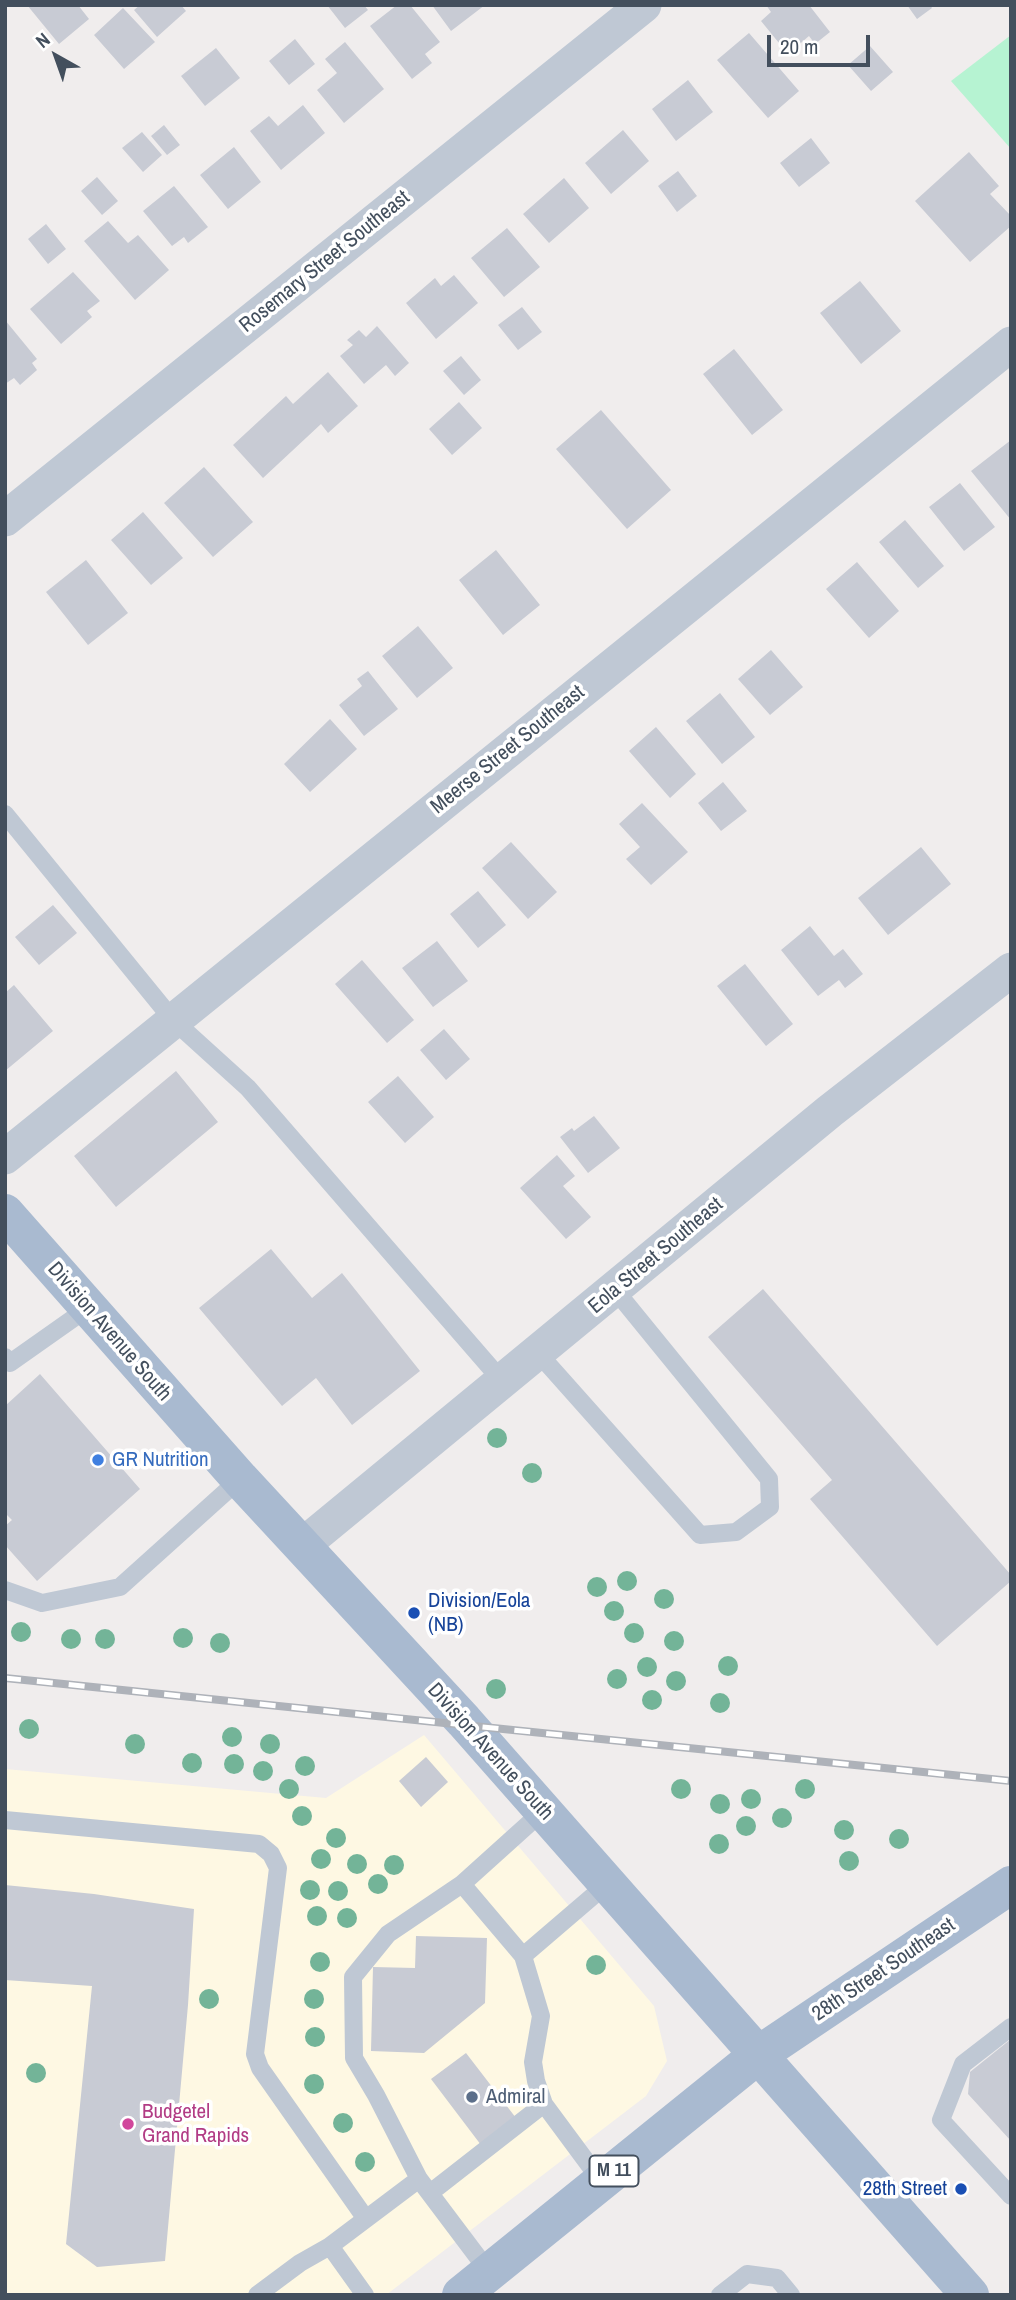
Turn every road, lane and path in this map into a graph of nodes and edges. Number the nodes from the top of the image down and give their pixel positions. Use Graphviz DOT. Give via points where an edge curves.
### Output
graph roads {
  1 [pos="644,5"];
  2 [pos="1011,344"];
  3 [pos="5,519"];
  4 [pos="5,814"];
  5 [pos="1011,970"];
  6 [pos="173,1020"];
  7 [pos="5,1157"];
  8 [pos="5,1213"];
  9 [pos="615,1290"];
  10 [pos="88,1308"];
  11 [pos="538,1353"];
  12 [pos="7,1364"];
  13 [pos="503,1382"];
  14 [pos="240,1479"];
  15 [pos="303,1545"];
  16 [pos="5,1590"];
  17 [pos="543,1811"];
  18 [pos="5,1820"];
  19 [pos="462,1884"];
  20 [pos="607,1884"];
  21 [pos="1011,1885"];
  22 [pos="523,1956"];
  23 [pos="1011,2027"];
  24 [pos="758,2055"];
  25 [pos="544,2104"];
  26 [pos="601,2181"];
  27 [pos="424,2186"];
  28 [pos="1011,2196"];
  29 [pos="366,2220"];
  30 [pos="330,2246"];
  31 [pos="475,2283"];
  32 [pos="257,2295"];
  33 [pos="365,2295"];
  34 [pos="720,2295"];
  35 [pos="791,2295"];
  36 [pos="970,2295"];
  1 -- 3 [label="street, Rosemary Street Southeast"];
  2 -- 6 [label="street, Meerse Street Southeast"];
  4 -- 6 [label="lane"];
  5 -- 9 [label="street, Eola Street Southeast"];
  6 -- 7 [label="street, Meerse Street Southeast"];
  6 -- 13 [label="lane" via="248,1088"];
  8 -- 10 [label="main road, Division Avenue South"];
  9 -- 11 [label="street, Eola Street Southeast"];
  9 -- 11 [label="lane" via="769,1479 770,1507 736,1532 700,1535"];
  10 -- 12 [label="lane"];
  10 -- 14 [label="main road, Division Avenue South"];
  11 -- 13 [label="street, Eola Street Southeast"];
  13 -- 15 [label="street, Eola Street Southeast"];
  14 -- 15 [label="main road, Division Avenue South"];
  14 -- 16 [label="lane" via="120,1587 42,1603"];
  15 -- 17 [label="main road, Division Avenue South"];
  17 -- 19 [label="lane"];
  17 -- 20 [label="main road, Division Avenue South"];
  18 -- 29 [label="lane" via="259,1844 271,1854 278,1868 255,2054 260,2068"];
  19 -- 22 [label="lane"];
  19 -- 27 [label="lane" via="388,1934 353,1978 354,2059"];
  20 -- 22 [label="lane"];
  20 -- 24 [label="main road, Division Avenue South"];
  21 -- 24 [label="main road, 28th Street Southeast / M 11"];
  22 -- 25 [label="lane" via="541,2015 533,2062"];
  23 -- 28 [label="lane" via="962,2064 941,2120"];
  24 -- 26 [label="main road, M 11"];
  24 -- 36 [label="main road, Division Avenue South"];
  25 -- 26 [label="lane"];
  25 -- 27 [label="lane"];
  26 -- 31 [label="main road, M 11"];
  27 -- 29 [label="lane"];
  27 -- 31 [label="lane"];
  29 -- 30 [label="lane"];
  30 -- 32 [label="lane"];
  30 -- 33 [label="lane"];
  34 -- 35 [label="lane" via="747,2274 777,2278"];
}
